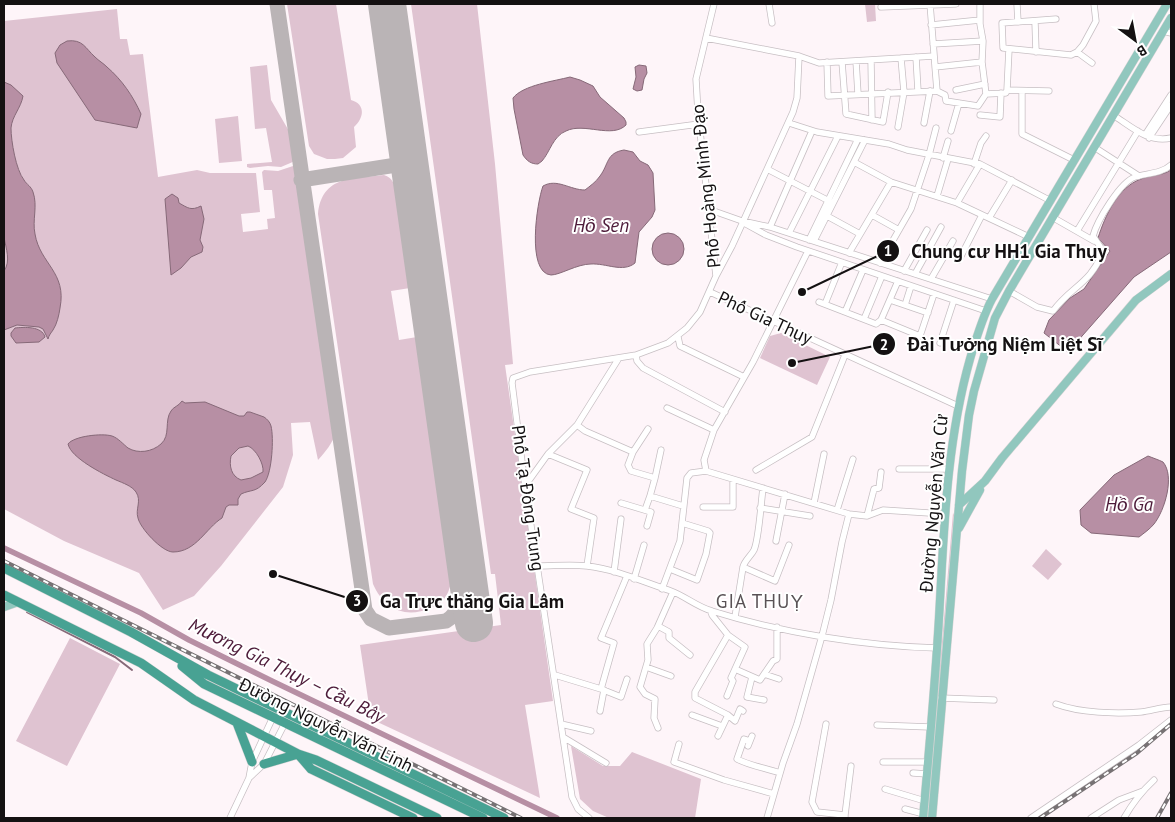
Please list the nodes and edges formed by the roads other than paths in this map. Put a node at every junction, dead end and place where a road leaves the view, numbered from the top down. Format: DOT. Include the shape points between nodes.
graph roads {
  1 [pos="714,4"];
  2 [pos="769,4"];
  3 [pos="930,4"];
  4 [pos="956,4"];
  5 [pos="980,4"];
  6 [pos="1017,4"];
  7 [pos="1094,4"];
  8 [pos="1167,4"];
  9 [pos="882,7"];
  10 [pos="1056,19"];
  11 [pos="980,20"];
  12 [pos="1171,21"];
  13 [pos="1018,22"];
  14 [pos="1035,22"];
  15 [pos="772,23"];
  16 [pos="931,25"];
  17 [pos="1167,32"];
  18 [pos="706,38"];
  19 [pos="983,41"];
  20 [pos="933,44"];
  21 [pos="1009,49"];
  22 [pos="1036,52"];
  23 [pos="1077,52"];
  24 [pos="799,56"];
  25 [pos="934,56"];
  26 [pos="916,57"];
  27 [pos="901,58"];
  28 [pos="870,60"];
  29 [pos="856,61"];
  30 [pos="827,62"];
  31 [pos="842,62"];
  32 [pos="982,62"];
  33 [pos="1092,63"];
  34 [pos="935,68"];
  35 [pos="1124,76"];
  36 [pos="1133,81"];
  37 [pos="986,84"];
  38 [pos="918,90"];
  39 [pos="956,90"];
  40 [pos="934,91"];
  41 [pos="1022,91"];
  42 [pos="1050,91"];
  43 [pos="888,92"];
  44 [pos="904,92"];
  45 [pos="1004,92"];
  46 [pos="871,93"];
  47 [pos="858,94"];
  48 [pos="986,94"];
  49 [pos="845,95"];
  50 [pos="1171,95"];
  51 [pos="959,103"];
  52 [pos="1171,105"];
  53 [pos="980,115"];
  54 [pos="1113,115"];
  55 [pos="872,120"];
  56 [pos="789,123"];
  57 [pos="924,123"];
  58 [pos="699,124"];
  59 [pos="898,127"];
  60 [pos="936,128"];
  61 [pos="812,131"];
  62 [pos="950,131"];
  63 [pos="1138,131"];
  64 [pos="639,132"];
  65 [pos="838,136"];
  66 [pos="986,136"];
  67 [pos="1147,137"];
  68 [pos="1171,138"];
  69 [pos="858,139"];
  70 [pos="865,140"];
  71 [pos="948,141"];
  72 [pos="1094,146"];
  73 [pos="929,155"];
  74 [pos="946,159"];
  75 [pos="1074,160"];
  76 [pos="854,162"];
  77 [pos="1118,163"];
  78 [pos="977,164"];
  79 [pos="1171,165"];
  80 [pos="767,169"];
  81 [pos="1139,176"];
  82 [pos="1012,180"];
  83 [pos="790,181"];
  84 [pos="891,182"];
  85 [pos="917,190"];
  86 [pos="810,191"];
  87 [pos="937,196"];
  88 [pos="831,201"];
  89 [pos="1050,201"];
  90 [pos="957,203"];
  91 [pos="708,209"];
  92 [pos="872,214"];
  93 [pos="982,215"];
  94 [pos="826,216"];
  95 [pos="1052,217"];
  96 [pos="989,218"];
  97 [pos="742,222"];
  98 [pos="770,227"];
  99 [pos="941,227"];
  100 [pos="899,230"];
  101 [pos="927,230"];
  102 [pos="1077,231"];
  103 [pos="789,233"];
  104 [pos="860,234"];
  105 [pos="1029,237"];
  106 [pos="811,241"];
  107 [pos="953,241"];
  108 [pos="1094,241"];
  109 [pos="808,251"];
  110 [pos="849,253"];
  111 [pos="959,260"];
  112 [pos="842,262"];
  113 [pos="880,263"];
  114 [pos="863,270"];
  115 [pos="904,271"];
  116 [pos="915,274"];
  117 [pos="1171,274"];
  118 [pos="716,276"];
  119 [pos="882,276"];
  120 [pos="931,279"];
  121 [pos="898,281"];
  122 [pos="911,286"];
  123 [pos="1009,291"];
  124 [pos="710,292"];
  125 [pos="934,294"];
  126 [pos="992,299"];
  127 [pos="890,300"];
  128 [pos="954,300"];
  129 [pos="905,305"];
  130 [pos="986,311"];
  131 [pos="845,312"];
  132 [pos="928,313"];
  133 [pos="864,319"];
  134 [pos="881,320"];
  135 [pos="773,321"];
  136 [pos="678,337"];
  137 [pos="940,343"];
  138 [pos="636,355"];
  139 [pos="845,356"];
  140 [pos="619,358"];
  141 [pos="744,377"];
  142 [pos="513,378"];
  143 [pos="958,406"];
  144 [pos="667,408"];
  145 [pos="725,412"];
  146 [pos="577,425"];
  147 [pos="648,429"];
  148 [pos="714,430"];
  149 [pos="661,450"];
  150 [pos="632,452"];
  151 [pos="548,454"];
  152 [pos="824,454"];
  153 [pos="853,459"];
  154 [pos="899,469"];
  155 [pos="949,469"];
  156 [pos="756,470"];
  157 [pos="706,471"];
  158 [pos="881,472"];
  159 [pos="655,478"];
  160 [pos="733,480"];
  161 [pos="985,481"];
  162 [pos="525,486"];
  163 [pos="763,488"];
  164 [pos="784,494"];
  165 [pos="650,496"];
  166 [pos="620,503"];
  167 [pos="814,503"];
  168 [pos="959,505"];
  169 [pos="683,506"];
  170 [pos="703,507"];
  171 [pos="760,508"];
  172 [pos="645,510"];
  173 [pos="837,510"];
  174 [pos="945,510"];
  175 [pos="781,512"];
  176 [pos="849,514"];
  177 [pos="810,516"];
  178 [pos="867,516"];
  179 [pos="621,519"];
  180 [pos="682,523"];
  181 [pos="647,526"];
  182 [pos="956,532"];
  183 [pos="776,541"];
  184 [pos="644,544"];
  185 [pos="789,545"];
  186 [pos="537,566"];
  187 [pos="587,566"];
  188 [pos="743,566"];
  189 [pos="4,568"];
  190 [pos="670,569"];
  191 [pos="614,572"];
  192 [pos="627,576"];
  193 [pos="634,579"];
  194 [pos="662,589"];
  195 [pos="673,592"];
  196 [pos="4,595"];
  197 [pos="18,602"];
  198 [pos="4,607"];
  199 [pos="711,611"];
  200 [pos="735,617"];
  201 [pos="658,626"];
  202 [pos="777,627"];
  203 [pos="728,635"];
  204 [pos="822,636"];
  205 [pos="937,648"];
  206 [pos="163,650"];
  207 [pos="690,655"];
  208 [pos="646,668"];
  209 [pos="734,669"];
  210 [pos="764,674"];
  211 [pos="554,675"];
  212 [pos="671,676"];
  213 [pos="752,677"];
  214 [pos="627,679"];
  215 [pos="779,679"];
  216 [pos="602,689"];
  217 [pos="727,696"];
  218 [pos="941,698"];
  219 [pos="764,700"];
  220 [pos="994,700"];
  221 [pos="1056,704"];
  222 [pos="1171,707"];
  223 [pos="600,711"];
  224 [pos="744,711"];
  225 [pos="692,715"];
  226 [pos="728,715"];
  227 [pos="273,717"];
  228 [pos="1171,720"];
  229 [pos="237,723"];
  230 [pos="286,723"];
  231 [pos="562,724"];
  232 [pos="826,724"];
  233 [pos="877,725"];
  234 [pos="722,726"];
  235 [pos="930,727"];
  236 [pos="658,728"];
  237 [pos="591,731"];
  238 [pos="718,736"];
  239 [pos="264,737"];
  240 [pos="563,737"];
  241 [pos="750,741"];
  242 [pos="275,743"];
  243 [pos="679,744"];
  244 [pos="298,754"];
  245 [pos="252,762"];
  246 [pos="883,762"];
  247 [pos="928,762"];
  248 [pos="606,763"];
  249 [pos="264,764"];
  250 [pos="383,765"];
  251 [pos="851,766"];
  252 [pos="780,773"];
  253 [pos="913,773"];
  254 [pos="927,774"];
  255 [pos="249,778"];
  256 [pos="1154,780"];
  257 [pos="885,789"];
  258 [pos="1143,791"];
  259 [pos="774,794"];
  260 [pos="925,801"];
  261 [pos="904,809"];
  262 [pos="845,816"];
  263 [pos="924,816"];
  264 [pos="230,818"];
  265 [pos="413,818"];
  266 [pos="437,818"];
  267 [pos="483,818"];
  268 [pos="504,818"];
  269 [pos="589,818"];
  270 [pos="767,818"];
  271 [pos="932,818"];
  272 [pos="1031,818"];
  273 [pos="1091,818"];
  274 [pos="1124,818"];
  1 -- 18 [label="street, Phố Hoàng Minh Đạo"];
  2 -- 15 [label="street"];
  3 -- 4 [label="street"];
  3 -- 9 [label="street"];
  3 -- 16 [label="street"];
  5 -- 11 [label="street"];
  6 -- 13 [label="street"];
  7 -- 23 [label="street" via="1096,21"];
  8 -- 35 [label="main road, Đường Nguyễn Văn Cừ"];
  10 -- 14 [label="street"];
  11 -- 16 [label="street"];
  11 -- 19 [label="street"];
  12 -- 17 [label="main road, Đường Nguyễn Văn Cừ"];
  13 -- 14 [label="street"];
  13 -- 21 [label="street" via="1002,23 1004,48"];
  14 -- 22 [label="street"];
  16 -- 20 [label="street"];
  17 -- 36 [label="main road, Đường Nguyễn Văn Cừ"];
  18 -- 24 [label="street"];
  18 -- 58 [label="street, Phố Hoàng Minh Đạo" via="696,79"];
  19 -- 20 [label="street"];
  19 -- 32 [label="street"];
  20 -- 25 [label="street"];
  21 -- 22 [label="street"];
  21 -- 45 [label="street"];
  22 -- 23 [label="street" via="1071,55"];
  23 -- 33 [label="street"];
  24 -- 30 [label="street" via="819,63"];
  24 -- 56 [label="street" via="797,98"];
  25 -- 26 [label="street"];
  25 -- 34 [label="street"];
  26 -- 27 [label="street"];
  26 -- 38 [label="street"];
  27 -- 28 [label="street"];
  27 -- 44 [label="street"];
  28 -- 29 [label="street"];
  28 -- 46 [label="street"];
  29 -- 31 [label="street"];
  29 -- 47 [label="street"];
  30 -- 31 [label="street"];
  30 -- 49 [label="street" via="828,96"];
  31 -- 49 [label="street"];
  32 -- 34 [label="street"];
  32 -- 37 [label="street"];
  34 -- 40 [label="street"];
  35 -- 36 [label="main road"];
  35 -- 75 [label="main road, Đường Nguyễn Văn Cừ"];
  36 -- 54 [label="main road, Đường Nguyễn Văn Cừ"];
  37 -- 39 [label="street"];
  37 -- 48 [label="street"];
  38 -- 40 [label="street"];
  38 -- 44 [label="street"];
  40 -- 51 [label="street" via="945,96 946,101"];
  40 -- 57 [label="street"];
  41 -- 42 [label="street"];
  41 -- 45 [label="street"];
  41 -- 75 [label="street" via="1022,134"];
  43 -- 44 [label="street"];
  43 -- 46 [label="street"];
  43 -- 55 [label="street" via="883,122"];
  44 -- 59 [label="street"];
  45 -- 48 [label="street"];
  45 -- 53 [label="street" via="1000,117"];
  46 -- 47 [label="street"];
  46 -- 55 [label="street"];
  47 -- 49 [label="street"];
  48 -- 51 [label="street" via="978,106"];
  49 -- 55 [label="street" via="846,114"];
  50 -- 67 [label="street"];
  51 -- 62 [label="street"];
  52 -- 67 [label="street"];
  54 -- 63 [label="street"];
  54 -- 72 [label="main road, Đường Nguyễn Văn Cừ"];
  56 -- 61 [label="street"];
  56 -- 80 [label="street"];
  58 -- 64 [label="street"];
  58 -- 91 [label="street, Phố Hoàng Minh Đạo"];
  60 -- 73 [label="street"];
  61 -- 65 [label="street"];
  61 -- 83 [label="street"];
  63 -- 67 [label="street"];
  63 -- 77 [label="street"];
  65 -- 69 [label="street"];
  65 -- 86 [label="street"];
  66 -- 78 [label="street" via="981,143"];
  67 -- 68 [label="street"];
  69 -- 70 [label="street"];
  69 -- 88 [label="street"];
  70 -- 73 [label="street"];
  70 -- 76 [label="street"];
  71 -- 74 [label="street"];
  72 -- 77 [label="street"];
  72 -- 95 [label="main road, Đường Nguyễn Văn Cừ"];
  73 -- 74 [label="street"];
  73 -- 85 [label="street"];
  74 -- 78 [label="street"];
  74 -- 87 [label="street"];
  75 -- 89 [label="main road, Đường Nguyễn Văn Cừ"];
  76 -- 84 [label="street"];
  76 -- 88 [label="street"];
  77 -- 81 [label="street"];
  77 -- 102 [label="street"];
  78 -- 82 [label="street"];
  78 -- 90 [label="street"];
  79 -- 81 [label="street"];
  80 -- 83 [label="street"];
  80 -- 97 [label="street"];
  81 -- 108 [label="street" via="1129,180 1113,199 1092,236"];
  82 -- 89 [label="street"];
  82 -- 96 [label="street"];
  83 -- 86 [label="street"];
  83 -- 98 [label="street"];
  84 -- 85 [label="street"];
  84 -- 92 [label="street"];
  85 -- 87 [label="street"];
  85 -- 100 [label="street"];
  86 -- 88 [label="street"];
  86 -- 103 [label="street"];
  87 -- 90 [label="street"];
  88 -- 94 [label="street"];
  88 -- 106 [label="street"];
  89 -- 105 [label="main road, Đường Nguyễn Văn Cừ"];
  90 -- 93 [label="street"];
  91 -- 97 [label="street"];
  91 -- 118 [label="street, Phố Hoàng Minh Đạo"];
  92 -- 100 [label="street"];
  92 -- 104 [label="street"];
  93 -- 96 [label="street"];
  93 -- 111 [label="street"];
  94 -- 104 [label="street"];
  94 -- 106 [label="street"];
  95 -- 102 [label="street"];
  95 -- 123 [label="main road, Đường Nguyễn Văn Cừ"];
  96 -- 105 [label="street"];
  97 -- 98 [label="street"];
  97 -- 109 [label="street"];
  97 -- 118 [label="street"];
  98 -- 103 [label="street"];
  99 -- 116 [label="street"];
  100 -- 113 [label="street"];
  101 -- 115 [label="street"];
  102 -- 108 [label="street"];
  103 -- 106 [label="street"];
  104 -- 110 [label="street"];
  105 -- 126 [label="main road, Đường Nguyễn Văn Cừ"];
  106 -- 110 [label="street"];
  107 -- 120 [label="street"];
  108 -- 123 [label="street" via="1103,250 1093,271 1052,311 1037,307"];
  109 -- 112 [label="street"];
  109 -- 135 [label="street"];
  110 -- 113 [label="street"];
  112 -- 114 [label="street"];
  112 -- 131 [label="street" via="822,303"];
  113 -- 115 [label="street"];
  114 -- 119 [label="street"];
  114 -- 131 [label="street"];
  115 -- 116 [label="street"];
  116 -- 120 [label="street"];
  117 -- 161 [label="main road" via="1136,300"];
  118 -- 124 [label="street, Phố Hoàng Minh Đạo"];
  119 -- 121 [label="street"];
  119 -- 133 [label="street"];
  120 -- 126 [label="street"];
  121 -- 122 [label="street"];
  121 -- 127 [label="street"];
  122 -- 125 [label="street"];
  122 -- 129 [label="street"];
  123 -- 168 [label="main road, Đường Nguyễn Văn Cừ" via="995,318 974,391"];
  124 -- 135 [label="street, Phố Gia Thụy"];
  124 -- 136 [label="street, Phố Hoàng Minh Đạo" via="700,312"];
  125 -- 128 [label="street"];
  125 -- 132 [label="street"];
  126 -- 130 [label="main road, Đường Nguyễn Văn Cừ"];
  127 -- 129 [label="street"];
  127 -- 134 [label="street"];
  128 -- 130 [label="street"];
  128 -- 137 [label="street"];
  129 -- 132 [label="street"];
  130 -- 143 [label="main road, Đường Nguyễn Văn Cừ"];
  131 -- 133 [label="street"];
  132 -- 134 [label="street" via="920,336"];
  133 -- 134 [label="street" via="876,324"];
  135 -- 139 [label="street, Phố Gia Thụy"];
  135 -- 141 [label="street"];
  136 -- 138 [label="street, Phố Hoàng Minh Đạo"];
  136 -- 141 [label="street" via="680,346"];
  138 -- 140 [label="street, Phố Hoàng Minh Đạo"];
  138 -- 145 [label="street" via="643,368"];
  139 -- 143 [label="street, Phố Gia Thụy"];
  139 -- 156 [label="street" via="812,436"];
  140 -- 142 [label="street, Phố Hoàng Minh Đạo" via="530,372"];
  140 -- 146 [label="street"];
  141 -- 145 [label="street"];
  142 -- 162 [label="street, Phố Tạ Đông Trung"];
  143 -- 155 [label="main road, Đường Nguyễn Văn Cừ"];
  144 -- 148 [label="street"];
  145 -- 148 [label="street"];
  146 -- 150 [label="street"];
  146 -- 151 [label="street"];
  147 -- 150 [label="street"];
  148 -- 157 [label="street" via="704,460"];
  149 -- 159 [label="street"];
  150 -- 159 [label="street" via="628,465 631,471"];
  151 -- 162 [label="street"];
  151 -- 187 [label="street" via="587,470 571,509 594,518"];
  152 -- 167 [label="street"];
  153 -- 173 [label="street"];
  154 -- 155 [label="street"];
  155 -- 174 [label="main road, Đường Nguyễn Văn Cừ"];
  157 -- 160 [label="street"];
  157 -- 169 [label="street" via="687,478"];
  158 -- 178 [label="street" via="879,488 874,489"];
  159 -- 165 [label="street"];
  160 -- 163 [label="street"];
  160 -- 170 [label="street" via="733,507"];
  161 -- 168 [label="main road"];
  161 -- 182 [label="main road"];
  162 -- 186 [label="street, Phố Tạ Đông Trung"];
  163 -- 164 [label="street"];
  163 -- 171 [label="street"];
  164 -- 167 [label="street"];
  164 -- 175 [label="street"];
  165 -- 169 [label="street"];
  165 -- 172 [label="street"];
  166 -- 172 [label="street"];
  167 -- 173 [label="street"];
  168 -- 174 [label="main road"];
  168 -- 182 [label="main road, Đường Nguyễn Văn Cừ"];
  169 -- 180 [label="street"];
  171 -- 175 [label="street"];
  171 -- 188 [label="street" via="754,550"];
  172 -- 181 [label="street" via="651,512"];
  173 -- 176 [label="street"];
  174 -- 178 [label="street" via="883,510"];
  174 -- 205 [label="main road, Đường Nguyễn Văn Cừ"];
  175 -- 177 [label="street"];
  175 -- 183 [label="street"];
  176 -- 178 [label="street"];
  176 -- 204 [label="street"];
  179 -- 191 [label="street"];
  180 -- 190 [label="street" via="680,541"];
  180 -- 190 [label="street" via="710,533 706,554 697,580"];
  182 -- 218 [label="main road, Đường Nguyễn Văn Cừ"];
  184 -- 193 [label="street"];
  185 -- 188 [label="street" via="775,581"];
  186 -- 187 [label="street"];
  186 -- 211 [label="street, Phố Tạ Đông Trung"];
  187 -- 191 [label="street"];
  188 -- 200 [label="street"];
  189 -- 206 [label="highway, Đường Nguyễn Văn Linh"];
  190 -- 194 [label="street"];
  191 -- 192 [label="street"];
  192 -- 193 [label="street"];
  192 -- 216 [label="street" via="601,638 614,643"];
  193 -- 194 [label="street"];
  194 -- 195 [label="street"];
  195 -- 199 [label="street"];
  195 -- 201 [label="street"];
  196 -- 197 [label="highway, Đường Nguyễn Văn Linh"];
  197 -- 198 [label="main road"];
  197 -- 229 [label="highway, Đường Nguyễn Văn Linh" via="141,663 194,700"];
  199 -- 200 [label="street"];
  199 -- 203 [label="street"];
  200 -- 202 [label="street"];
  201 -- 207 [label="street" via="670,632 669,638"];
  201 -- 208 [label="street" via="647,644"];
  202 -- 204 [label="street"];
  202 -- 210 [label="street" via="777,659"];
  203 -- 209 [label="street" via="745,647"];
  203 -- 226 [label="street" via="695,692 695,698"];
  204 -- 205 [label="street"];
  204 -- 252 [label="street"];
  205 -- 235 [label="main road, Đường Nguyễn Văn Cừ"];
  206 -- 227 [label="highway, Đường Nguyễn Văn Linh" via="204,684"];
  206 -- 250 [label="highway, Đường Nguyễn Văn Linh"];
  208 -- 212 [label="street"];
  208 -- 236 [label="street" via="640,687 655,699 654,718"];
  209 -- 213 [label="street"];
  209 -- 217 [label="street"];
  210 -- 213 [label="street" via="760,680"];
  210 -- 215 [label="street"];
  211 -- 216 [label="street"];
  211 -- 231 [label="street, Phố Tạ Đông Trung"];
  213 -- 219 [label="street" via="747,697"];
  214 -- 216 [label="street" via="621,697"];
  216 -- 223 [label="street"];
  218 -- 220 [label="street"];
  218 -- 271 [label="main road, Đường Nguyễn Văn Cừ"];
  221 -- 222 [label="street" via="1114,713"];
  224 -- 226 [label="street" via="740,709 735,721"];
  225 -- 234 [label="street"];
  226 -- 234 [label="street"];
  227 -- 230 [label="highway, Đường Nguyễn Văn Linh"];
  227 -- 239 [label="street"];
  228 -- 272 [label="street" via="1140,745"];
  229 -- 239 [label="highway, Đường Nguyễn Văn Linh"];
  229 -- 245 [label="highway"];
  230 -- 242 [label="street"];
  230 -- 250 [label="highway, Đường Nguyễn Văn Linh"];
  231 -- 237 [label="street"];
  231 -- 240 [label="street, Phố Tạ Đông Trung"];
  232 -- 262 [label="street" via="812,802 817,812"];
  233 -- 235 [label="street"];
  234 -- 238 [label="street"];
  235 -- 247 [label="main road, Đường Nguyễn Văn Cừ"];
  239 -- 242 [label="highway, Đường Nguyễn Văn Linh"];
  239 -- 245 [label="street"];
  240 -- 248 [label="street"];
  240 -- 269 [label="street, Phố Tạ Đông Trung" via="572,797 581,813"];
  241 -- 252 [label="street" via="744,739 737,759"];
  242 -- 244 [label="highway, Đường Nguyễn Văn Linh"];
  242 -- 249 [label="street"];
  243 -- 259 [label="street" via="674,762"];
  244 -- 249 [label="highway"];
  244 -- 265 [label="highway, Đường Nguyễn Văn Linh" via="311,769"];
  244 -- 266 [label="highway, Đường Nguyễn Văn Linh"];
  245 -- 255 [label="street"];
  246 -- 247 [label="street"];
  247 -- 254 [label="main road, Đường Nguyễn Văn Cừ"];
  249 -- 255 [label="street"];
  250 -- 267 [label="highway, Đường Nguyễn Văn Linh"];
  250 -- 268 [label="highway, Đường Nguyễn Văn Linh"];
  251 -- 262 [label="street"];
  252 -- 259 [label="street"];
  253 -- 254 [label="street"];
  254 -- 260 [label="main road, Đường Nguyễn Văn Cừ"];
  255 -- 264 [label="street"];
  256 -- 258 [label="street"];
  257 -- 260 [label="street"];
  258 -- 273 [label="street" via="1118,800"];
  258 -- 274 [label="street"];
  259 -- 270 [label="street"];
  260 -- 263 [label="main road, Đường Nguyễn Văn Cừ"];
  261 -- 263 [label="street"];
}
